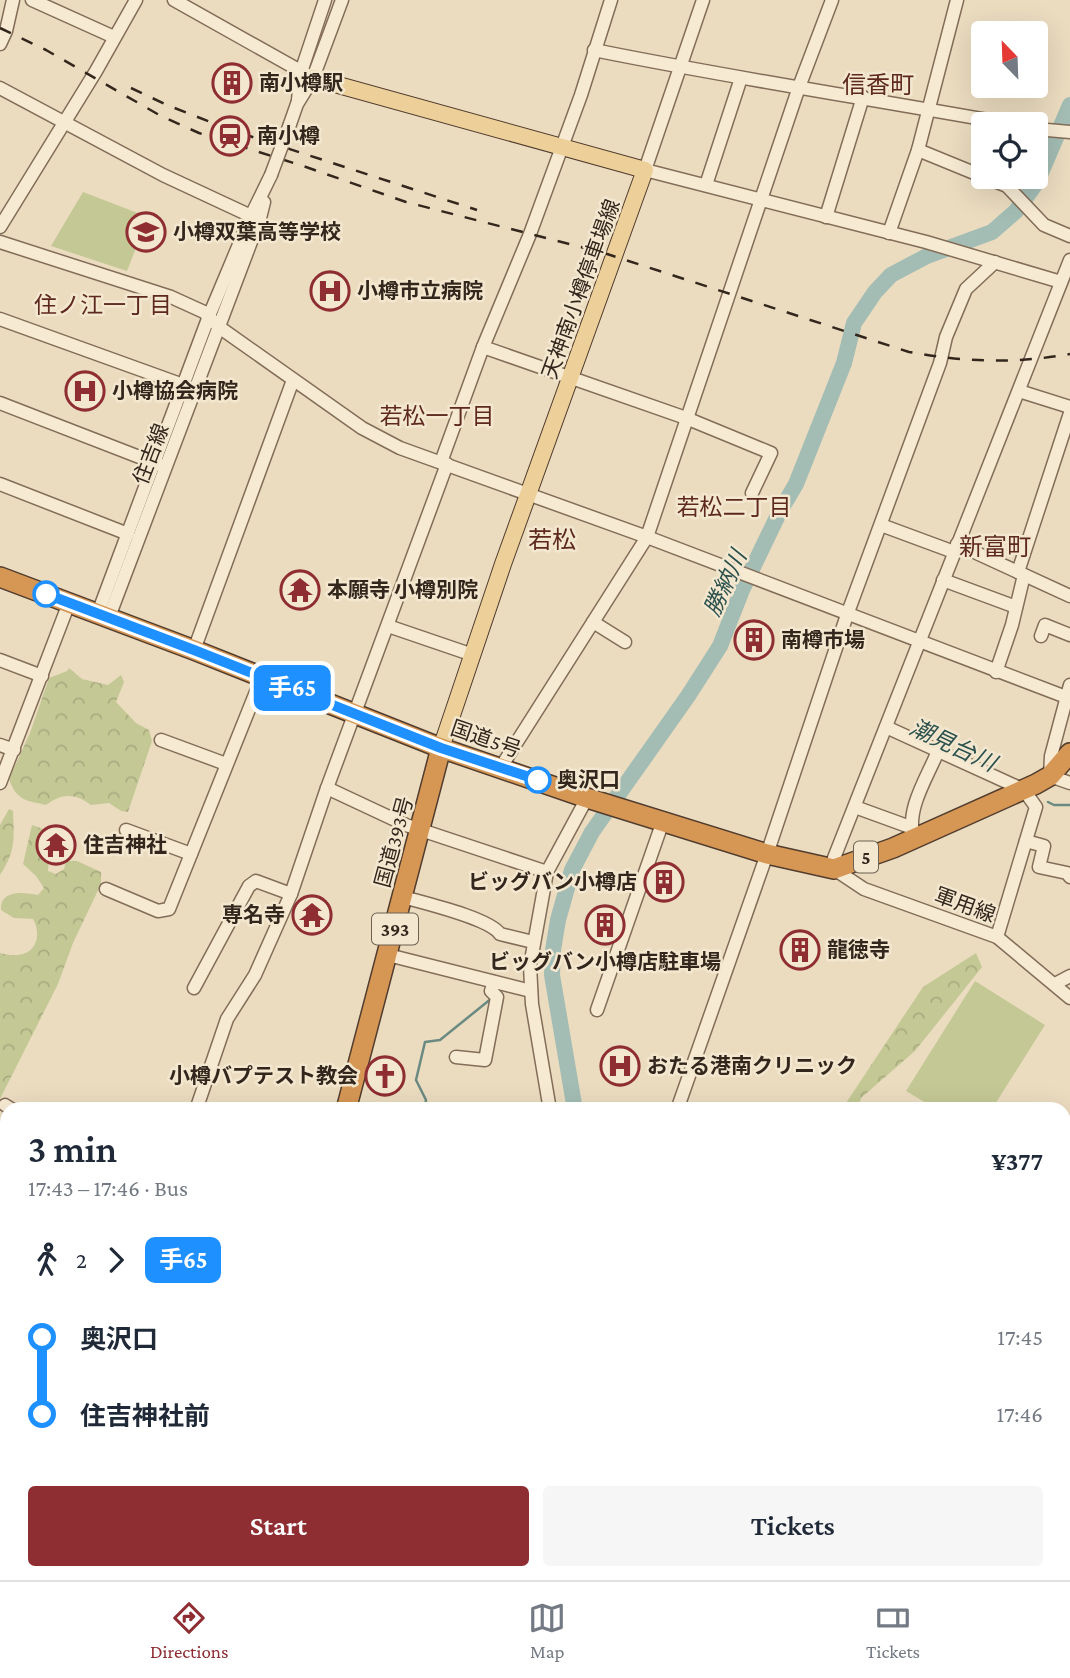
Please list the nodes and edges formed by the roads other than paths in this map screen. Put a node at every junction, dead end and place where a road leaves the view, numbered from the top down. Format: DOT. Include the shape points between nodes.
graph roads {
  1 [pos="13,0"];
  2 [pos="32,0"];
  3 [pos="136,0"];
  4 [pos="174,0"];
  5 [pos="325,0"];
  6 [pos="342,0"];
  7 [pos="611,0"];
  8 [pos="703,0"];
  9 [pos="832,0"];
  10 [pos="957,0"];
  11 [pos="114,37"];
  12 [pos="0,44"];
  13 [pos="594,50"];
  14 [pos="679,66"];
  15 [pos="307,75"];
  16 [pos="741,78"];
  17 [pos="799,87"];
  18 [pos="0,88"];
  19 [pos="863,97"];
  20 [pos="928,110"];
  21 [pos="971,117"];
  22 [pos="64,122"];
  23 [pos="1048,130"];
  24 [pos="1070,132"];
  25 [pos="562,147"];
  26 [pos="918,150"];
  27 [pos="646,170"];
  28 [pos="971,172"];
  29 [pos="269,180"];
  30 [pos="706,185"];
  31 [pos="1009,189"];
  32 [pos="762,199"];
  33 [pos="251,216"];
  34 [pos="826,217"];
  35 [pos="0,228"];
  36 [pos="889,233"];
  37 [pos="1070,236"];
  38 [pos="0,242"];
  39 [pos="989,260"];
  40 [pos="1070,260"];
  41 [pos="1061,282"];
  42 [pos="209,316"];
  43 [pos="0,319"];
  44 [pos="219,327"];
  45 [pos="483,347"];
  46 [pos="571,379"];
  47 [pos="293,380"];
  48 [pos="183,385"];
  49 [pos="1019,391"];
  50 [pos="0,404"];
  51 [pos="1070,407"];
  52 [pos="1070,414"];
  53 [pos="686,418"];
  54 [pos="444,463"];
  55 [pos="160,466"];
  56 [pos="0,484"];
  57 [pos="752,493"];
  58 [pos="529,495"];
  59 [pos="881,525"];
  60 [pos="128,534"];
  61 [pos="647,537"];
  62 [pos="955,548"];
  63 [pos="1021,573"];
  64 [pos="0,577"];
  65 [pos="943,580"];
  66 [pos="1070,596"];
  67 [pos="69,603"];
  68 [pos="1016,607"];
  69 [pos="103,615"];
  70 [pos="847,615"];
  71 [pos="593,622"];
  72 [pos="388,626"];
  73 [pos="1070,635"];
  74 [pos="1041,636"];
  75 [pos="920,641"];
  76 [pos="625,642"];
  77 [pos="194,650"];
  78 [pos="473,656"];
  79 [pos="0,660"];
  80 [pos="996,672"];
  81 [pos="42,676"];
  82 [pos="262,677"];
  83 [pos="1068,691"];
  84 [pos="355,713"];
  85 [pos="886,727"];
  86 [pos="161,740"];
  87 [pos="0,745"];
  88 [pos="441,748"];
  89 [pos="14,750"];
  90 [pos="1070,753"];
  91 [pos="937,754"];
  92 [pos="226,764"];
  93 [pos="501,767"];
  94 [pos="1050,776"];
  95 [pos="0,783"];
  96 [pos="1070,783"];
  97 [pos="327,788"];
  98 [pos="1024,790"];
  99 [pos="587,798"];
  100 [pos="855,807"];
  101 [pos="653,818"];
  102 [pos="126,830"];
  103 [pos="421,830"];
  104 [pos="912,832"];
  105 [pos="1026,841"];
  106 [pos="191,853"];
  107 [pos="767,854"];
  108 [pos="834,869"];
  109 [pos="547,872"];
  110 [pos="1070,877"];
  111 [pos="106,889"];
  112 [pos="291,894"];
  113 [pos="403,897"];
  114 [pos="997,937"];
  115 [pos="533,942"];
  116 [pos="388,955"];
  117 [pos="1070,976"];
  118 [pos="494,982"];
  119 [pos="1055,984"];
  120 [pos="194,988"];
  121 [pos="531,991"];
  122 [pos="1070,998"];
  123 [pos="597,1010"];
  124 [pos="456,1057"];
  125 [pos="199,1102"];
  126 [pos="348,1102"];
  127 [pos="549,1102"];
  128 [pos="680,1102"];
  1 -- 12 [label="street"];
  2 -- 11 [label="street"];
  3 -- 11 [label="street"];
  4 -- 15 [label="street"];
  5 -- 15 [label="street, 住吉線"];
  6 -- 15 [label="street, 住吉線"];
  7 -- 13 [label="street"];
  8 -- 14 [label="street"];
  9 -- 17 [label="street"];
  10 -- 20 [label="street"];
  11 -- 22 [label="street"];
  13 -- 14 [label="street"];
  13 -- 25 [label="street"];
  14 -- 16 [label="street"];
  14 -- 27 [label="street"];
  15 -- 25 [label="main road"];
  15 -- 29 [label="street, 住吉線, bridge"];
  16 -- 17 [label="street"];
  16 -- 30 [label="street"];
  17 -- 19 [label="street"];
  17 -- 32 [label="street"];
  18 -- 22 [label="street"];
  19 -- 20 [label="street"];
  19 -- 34 [label="street"];
  20 -- 21 [label="street"];
  20 -- 26 [label="street"];
  22 -- 33 [label="street"];
  22 -- 35 [label="street"];
  23 -- 24 [label="street"];
  25 -- 27 [label="main road"];
  25 -- 45 [label="street"];
  26 -- 28 [label="street"];
  26 -- 36 [label="street"];
  27 -- 30 [label="street"];
  27 -- 46 [label="main road, 天神南小樽停車場線"];
  29 -- 33 [label="street, 住吉線"];
  29 -- 44 [label="street, 住吉線" via="260,218"];
  30 -- 32 [label="street"];
  31 -- 37 [label="street" via="1044,225"];
  32 -- 34 [label="street"];
  32 -- 53 [label="street"];
  33 -- 42 [label="street, 住吉線"];
  34 -- 36 [label="street"];
  36 -- 39 [label="street"];
  38 -- 42 [label="street" via="171,297"];
  39 -- 41 [label="street"];
  39 -- 59 [label="street" via="966,289 946,337"];
  40 -- 41 [label="street"];
  41 -- 49 [label="street"];
  42 -- 44 [label="street"];
  42 -- 48 [label="street, 住吉線"];
  43 -- 48 [label="street"];
  44 -- 47 [label="street"];
  44 -- 55 [label="street, 住吉線"];
  45 -- 46 [label="street"];
  45 -- 54 [label="street"];
  46 -- 53 [label="street"];
  46 -- 58 [label="main road, 天神南小樽停車場線"];
  47 -- 54 [label="street" via="362,428"];
  47 -- 77 [label="street"];
  48 -- 55 [label="street, 住吉線"];
  49 -- 51 [label="street"];
  49 -- 62 [label="street"];
  50 -- 55 [label="street"];
  52 -- 63 [label="street"];
  53 -- 57 [label="street" via="771,453"];
  53 -- 61 [label="street"];
  54 -- 58 [label="street"];
  54 -- 72 [label="street"];
  55 -- 60 [label="street, 住吉線"];
  55 -- 69 [label="street, 住吉線"];
  56 -- 60 [label="street"];
  58 -- 61 [label="street"];
  58 -- 78 [label="main road, 天神南小樽停車場線"];
  59 -- 62 [label="street"];
  59 -- 70 [label="street"];
  60 -- 69 [label="street, 住吉線"];
  61 -- 70 [label="street"];
  61 -- 71 [label="street"];
  62 -- 63 [label="street"];
  62 -- 65 [label="street"];
  63 -- 66 [label="street"];
  63 -- 68 [label="street"];
  64 -- 67 [label="highway, 国道5号 / 5"];
  65 -- 68 [label="street"];
  65 -- 75 [label="street"];
  67 -- 69 [label="highway, 国道5号 / 5"];
  67 -- 81 [label="street"];
  68 -- 80 [label="street"];
  69 -- 77 [label="highway, 国道5号 / 5"];
  70 -- 75 [label="street"];
  70 -- 107 [label="street"];
  71 -- 76 [label="street"];
  71 -- 93 [label="street"];
  72 -- 78 [label="street"];
  72 -- 84 [label="street"];
  73 -- 74 [label="street" via="1045,625"];
  75 -- 80 [label="street"];
  75 -- 85 [label="street"];
  77 -- 82 [label="highway, 国道5号 / 5"];
  78 -- 88 [label="main road, 天神南小樽停車場線"];
  79 -- 81 [label="street"];
  80 -- 83 [label="street"];
  81 -- 89 [label="street"];
  82 -- 84 [label="highway, 国道5号 / 5"];
  82 -- 92 [label="street"];
  83 -- 94 [label="street"];
  84 -- 88 [label="highway, 国道5号 / 5"];
  84 -- 97 [label="street"];
  85 -- 91 [label="street"];
  85 -- 100 [label="street"];
  86 -- 92 [label="street"];
  87 -- 89 [label="street"];
  88 -- 93 [label="highway, 国道5号 / 5"];
  88 -- 103 [label="highway, 国道393号 / 393"];
  89 -- 95 [label="street"];
  90 -- 94 [label="highway, 5"];
  91 -- 98 [label="street"];
  91 -- 104 [label="street" via="915,805"];
  92 -- 106 [label="street"];
  93 -- 99 [label="highway, 国道5号 / 5"];
  94 -- 96 [label="street"];
  94 -- 98 [label="highway, 5"];
  97 -- 103 [label="street"];
  97 -- 112 [label="street"];
  98 -- 104 [label="highway, 5"];
  98 -- 105 [label="street" via="1036,807"];
  99 -- 101 [label="highway, 国道5号 / 5"];
  99 -- 109 [label="street"];
  100 -- 104 [label="street"];
  100 -- 108 [label="street" via="834,858"];
  101 -- 107 [label="highway, 国道5号 / 5"];
  101 -- 123 [label="street"];
  102 -- 106 [label="street"];
  103 -- 109 [label="street"];
  103 -- 113 [label="highway, 国道393号 / 393"];
  104 -- 108 [label="highway, 5" via="893,848"];
  105 -- 110 [label="street" via="1044,846 1039,867"];
  105 -- 114 [label="street"];
  106 -- 111 [label="street" via="169,909 158,911"];
  107 -- 108 [label="highway, 国道5号 / 5"];
  107 -- 128 [label="street"];
  108 -- 114 [label="street, 軍用線" via="864,890"];
  109 -- 115 [label="street"];
  112 -- 120 [label="street" via="256,881 249,886"];
  112 -- 125 [label="street" via="255,975 228,1019"];
  113 -- 115 [label="street"];
  113 -- 116 [label="highway, 国道393号 / 393"];
  114 -- 119 [label="street, 軍用線"];
  115 -- 121 [label="street"];
  116 -- 118 [label="street"];
  116 -- 126 [label="highway, 国道393号 / 393"];
  117 -- 119 [label="street"];
  118 -- 121 [label="street"];
  118 -- 124 [label="street" via="491,991 497,997 485,1060"];
  119 -- 122 [label="street, 軍用線"];
  121 -- 127 [label="street"];
}
